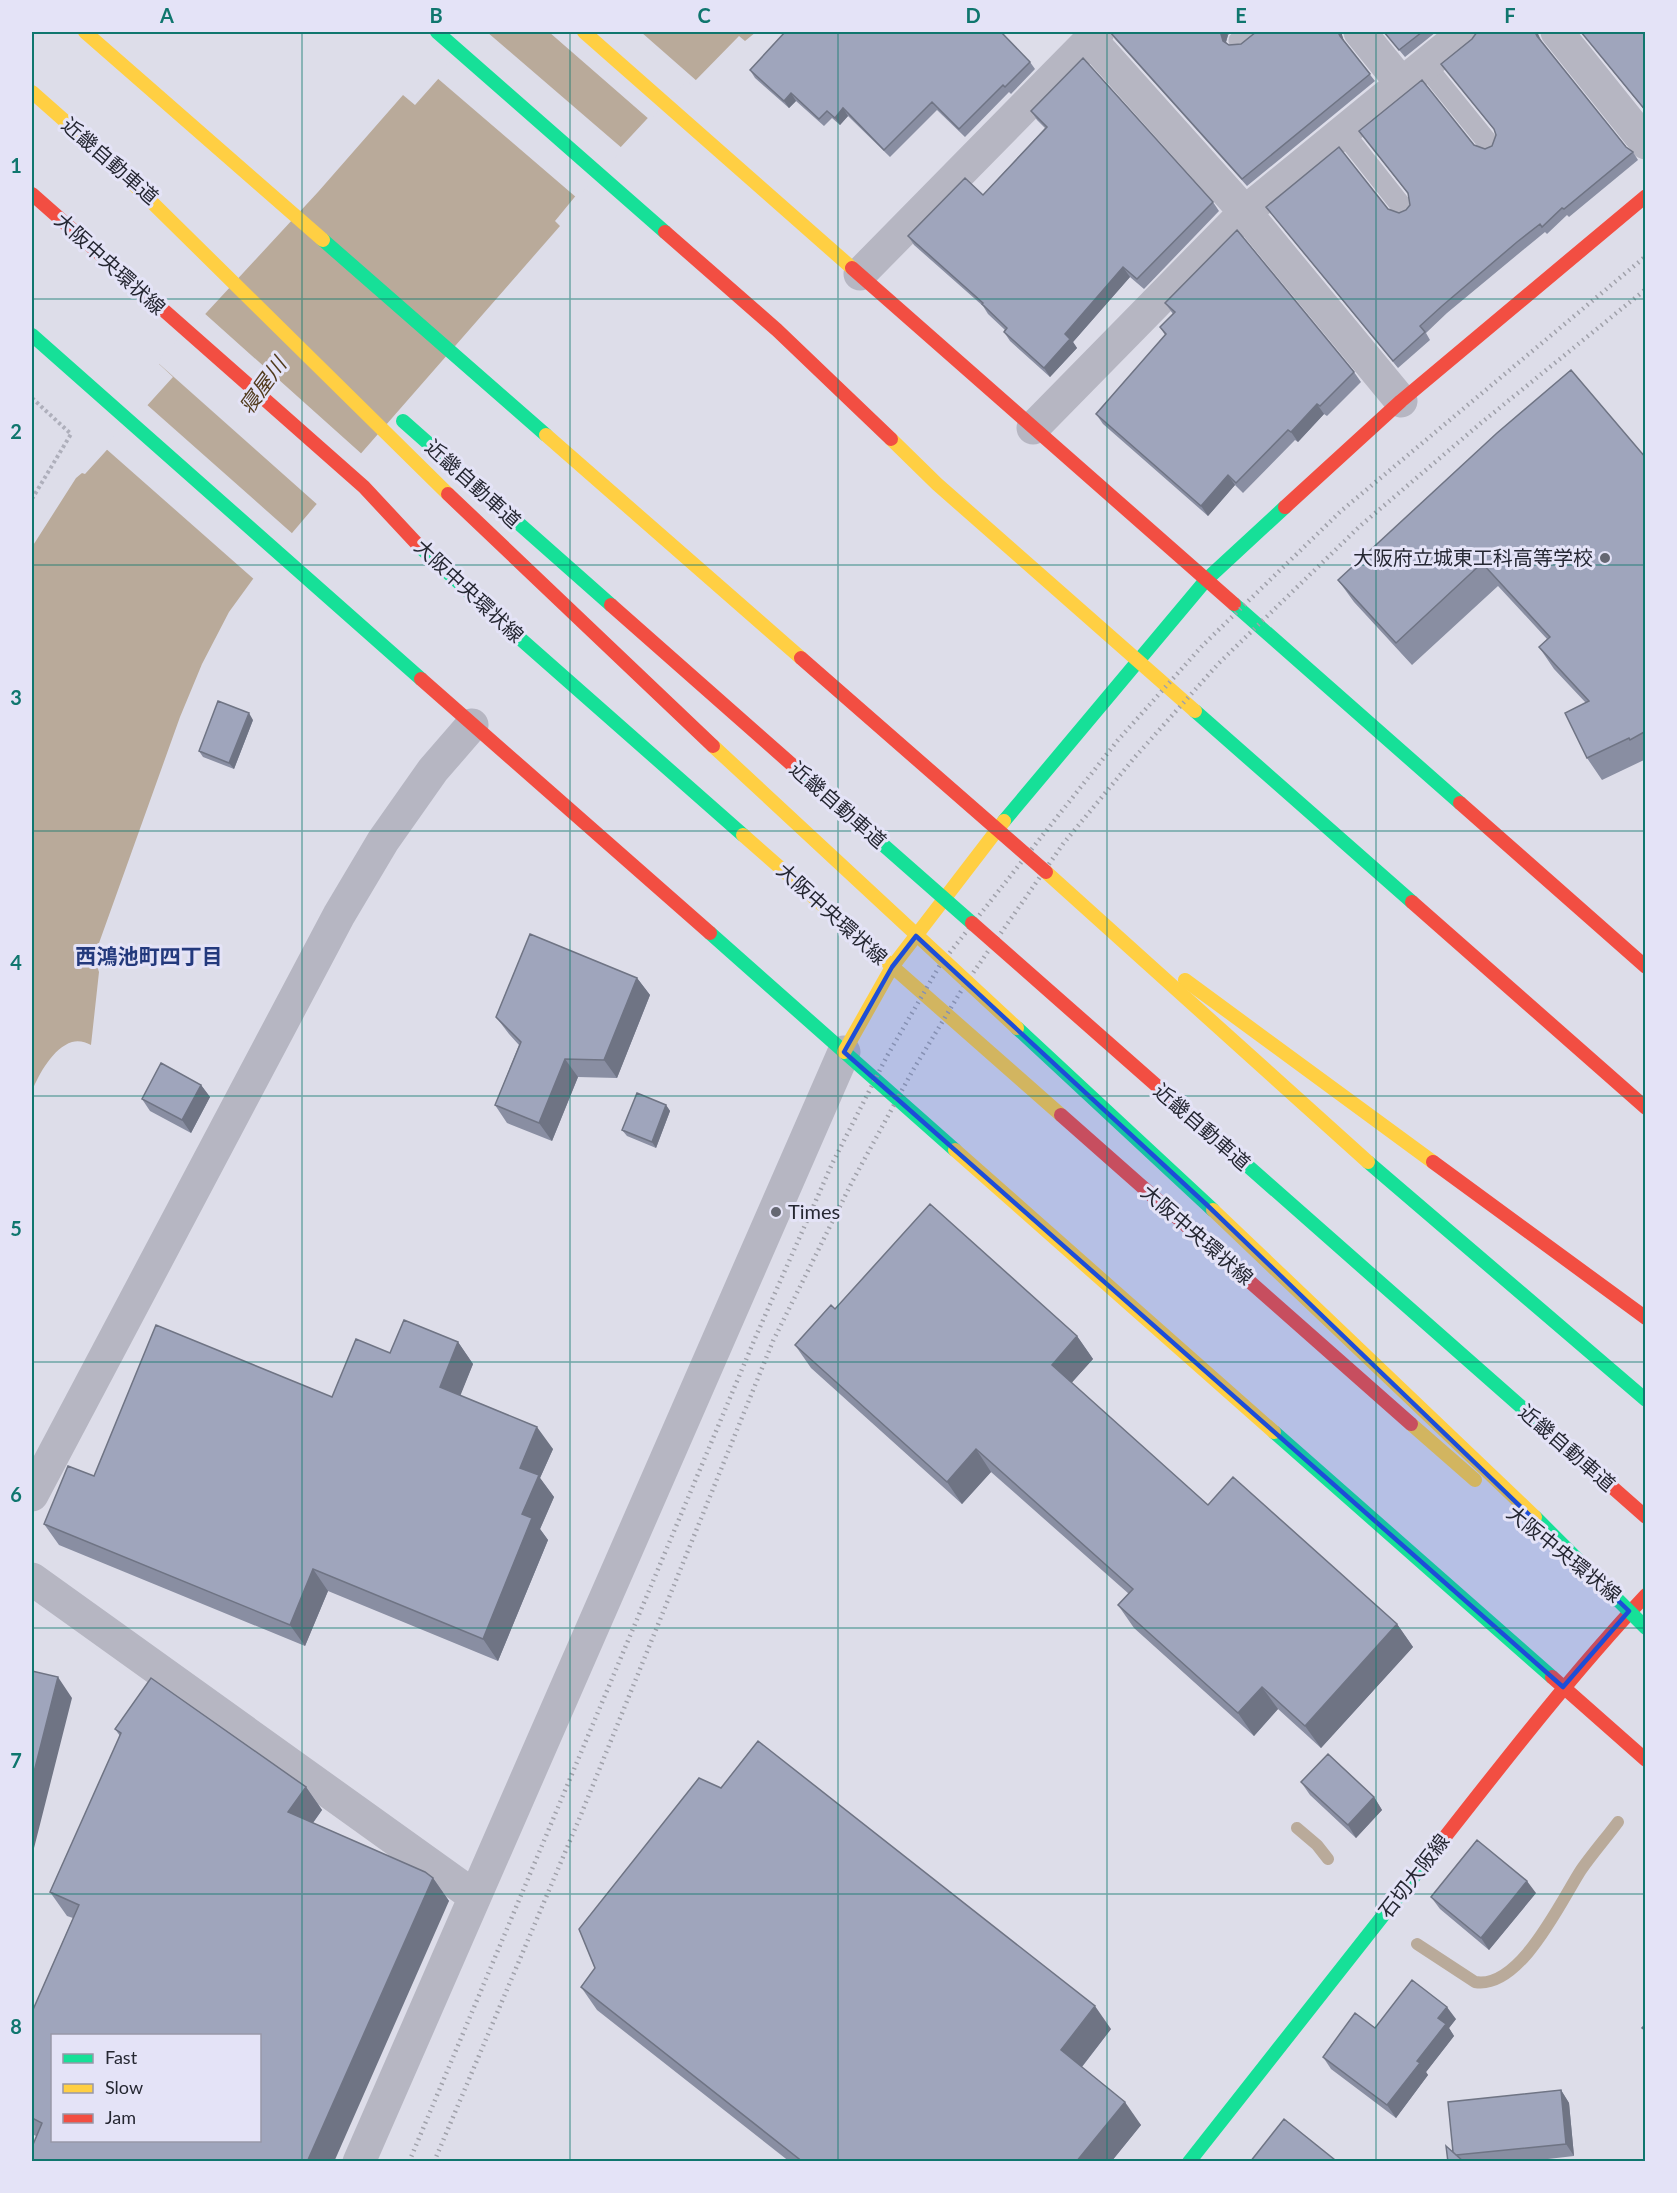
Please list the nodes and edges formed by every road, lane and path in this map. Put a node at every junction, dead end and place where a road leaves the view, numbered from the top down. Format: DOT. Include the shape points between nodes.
graph roads {
  1 [pos="85,32"];
  2 [pos="437,32"];
  3 [pos="584,32"];
  4 [pos="1360,32"];
  5 [pos="1465,32"];
  6 [pos="1557,32"];
  7 [pos="1094,35"];
  8 [pos="1413,74"];
  9 [pos="32,92"];
  10 [pos="1343,132"];
  11 [pos="1646,143"];
  12 [pos="1489,144"];
  13 [pos="112,163"];
  14 [pos="32,194"];
  15 [pos="1646,196"];
  16 [pos="1403,208"];
  17 [pos="1245,212"];
  18 [pos="860,274"];
  19 [pos="300,329"];
  20 [pos="32,335"];
  21 [pos="32,398"];
  22 [pos="1401,401"];
  23 [pos="389,408"];
  24 [pos="1033,428"];
  25 [pos="32,500"];
  26 [pos="1206,580"];
  27 [pos="1138,660"];
  28 [pos="472,725"];
  29 [pos="1089,910"];
  30 [pos="892,967"];
  31 [pos="1646,967"];
  32 [pos="844,1052"];
  33 [pos="1646,1108"];
  34 [pos="1646,1318"];
  35 [pos="1646,1400"];
  36 [pos="32,1495"];
  37 [pos="1646,1517"];
  38 [pos="32,1579"];
  39 [pos="1646,1595"];
  40 [pos="1631,1608"];
  41 [pos="1646,1620"];
  42 [pos="1646,1628"];
  43 [pos="1563,1687"];
  44 [pos="1646,1760"];
  45 [pos="474,1896"];
  46 [pos="359,2162"];
  47 [pos="1189,2162"];
  1 -- 29 [label="main road, bridge"];
  2 -- 27 [label="main road" via="777,330 937,484"];
  3 -- 18 [label="main road"];
  4 -- 8 [label="street"];
  5 -- 8 [label="street"];
  6 -- 11 [label="street"];
  7 -- 17 [label="street"];
  7 -- 18 [label="street"];
  8 -- 10 [label="street"];
  8 -- 12 [label="lane"];
  9 -- 13 [label="main road, 近畿自動車道"];
  10 -- 16 [label="lane"];
  10 -- 17 [label="street"];
  13 -- 19 [label="main road, 近畿自動車道, bridge"];
  13 -- 42 [label="main road, bridge" via="395,443 676,712 1207,1205 1575,1555"];
  14 -- 30 [label="main road, 大阪中央環状線" via="364,487 420,547 524,642"];
  15 -- 22 [label="main road"];
  17 -- 22 [label="street"];
  17 -- 24 [label="street"];
  18 -- 24 [label="main road"];
  20 -- 28 [label="main road"];
  21 -- 25 [label="path" via="71,434"];
  22 -- 26 [label="main road"];
  23 -- 37 [label="main road, 近畿自動車道, bridge"];
  24 -- 26 [label="main road"];
  26 -- 27 [label="main road"];
  26 -- 31 [label="main road"];
  27 -- 30 [label="main road" via="1014,808"];
  27 -- 33 [label="main road"];
  28 -- 32 [label="main road"];
  28 -- 36 [label="street" via="433,770 339,915"];
  29 -- 34 [label="main road, bridge"];
  29 -- 35 [label="main road, bridge" via="1393,1185"];
  30 -- 32 [label="main road"];
  30 -- 40 [label="main road, 大阪中央環状線" via="1555,1551"];
  32 -- 43 [label="main road"];
  32 -- 45 [label="street"];
  38 -- 45 [label="street"];
  39 -- 40 [label="main road, 石切大阪線"];
  40 -- 41 [label="main road, 大阪中央環状線"];
  40 -- 43 [label="main road, 石切大阪線"];
  43 -- 44 [label="main road"];
  43 -- 47 [label="main road, 石切大阪線"];
  45 -- 46 [label="street"];
}
